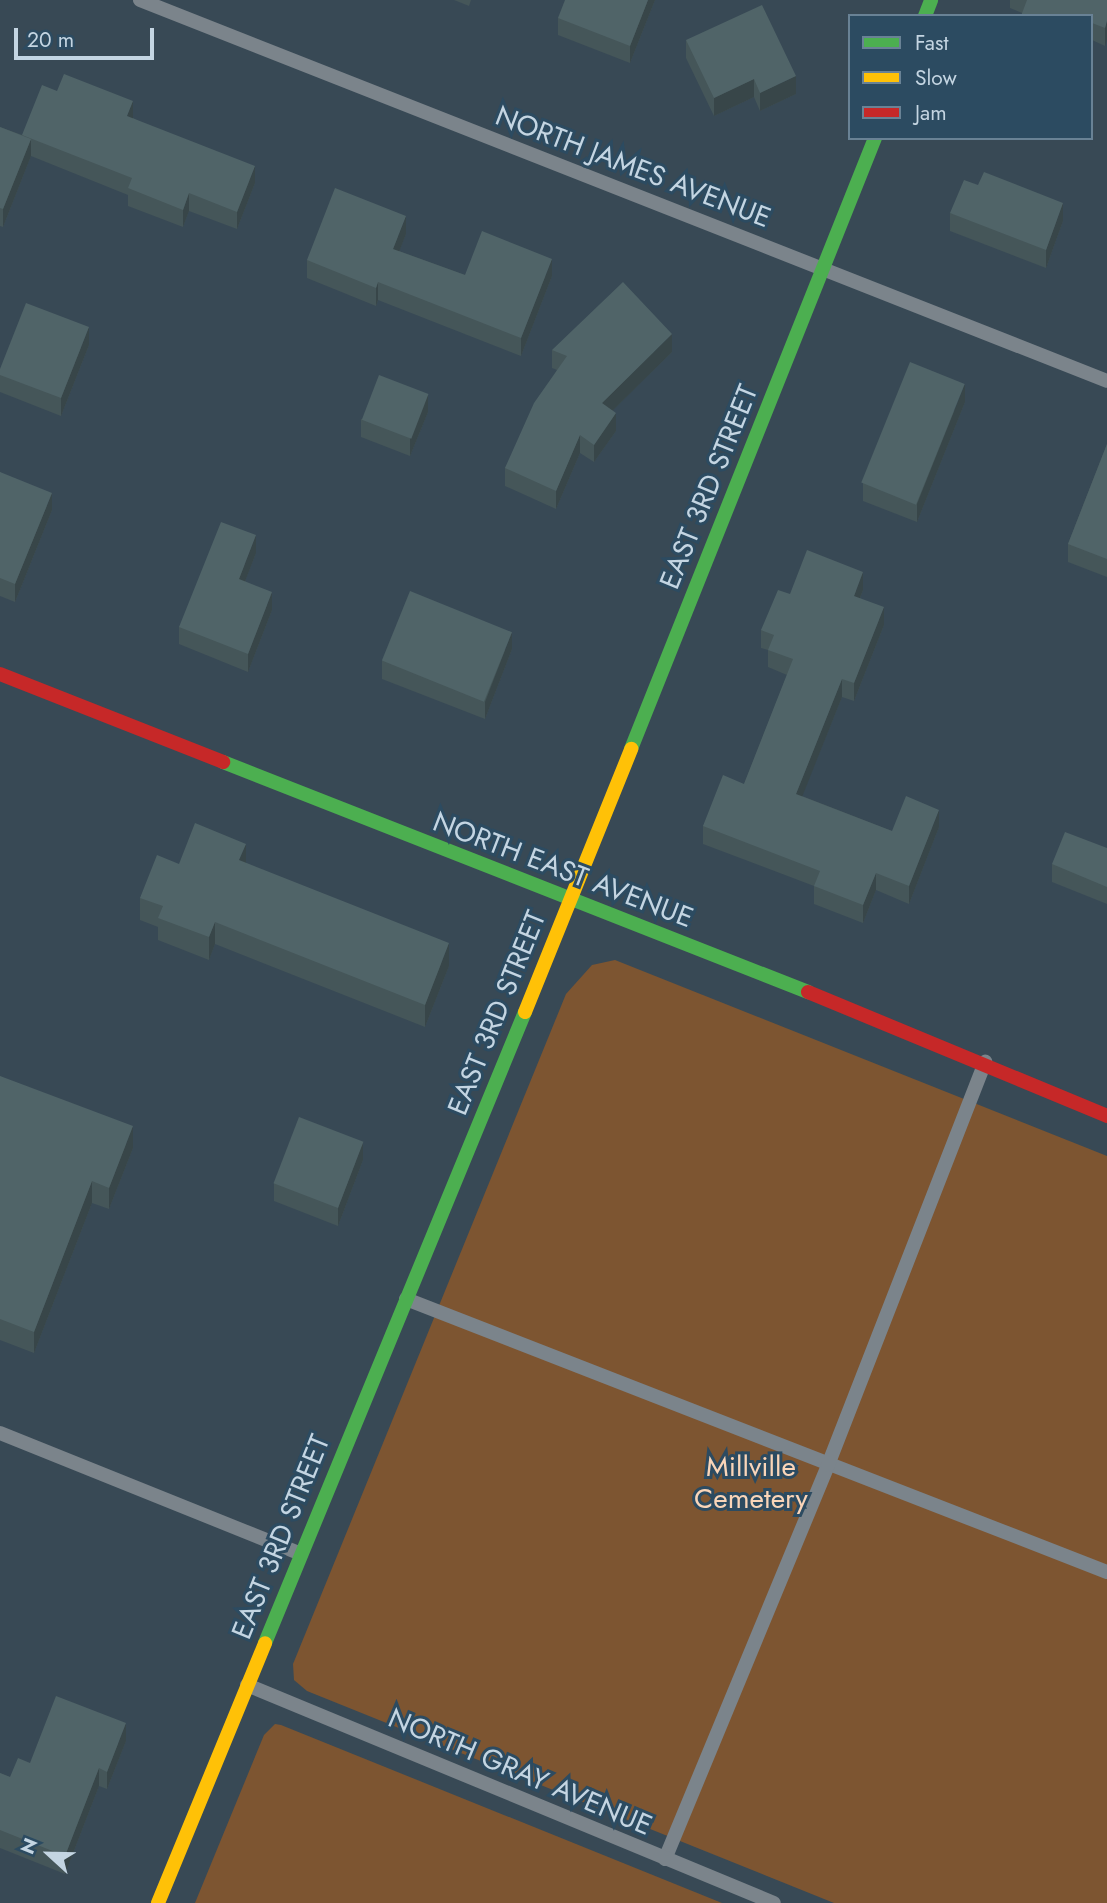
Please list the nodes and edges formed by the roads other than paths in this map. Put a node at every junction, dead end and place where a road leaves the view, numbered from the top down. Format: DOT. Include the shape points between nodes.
graph roads {
  1 [pos="140,0"];
  2 [pos="874,140"];
  3 [pos="822,268"];
  4 [pos="1107,381"];
  5 [pos="0,674"];
  6 [pos="571,899"];
  7 [pos="985,1062"];
  8 [pos="1107,1116"];
  9 [pos="406,1299"];
  10 [pos="0,1433"];
  11 [pos="828,1465"];
  12 [pos="301,1554"];
  13 [pos="1107,1572"];
  14 [pos="247,1685"];
  15 [pos="664,1859"];
  16 [pos="158,1903"];
  17 [pos="774,1903"];
  1 -- 3 [label="street, NORTH JAMES AVENUE"];
  2 -- 3 [label="street, EAST 3RD STREET"];
  3 -- 4 [label="street, NORTH JAMES AVENUE"];
  3 -- 6 [label="street, EAST 3RD STREET"];
  5 -- 6 [label="street, NORTH EAST AVENUE"];
  6 -- 7 [label="street, NORTH EAST AVENUE"];
  6 -- 9 [label="street, EAST 3RD STREET"];
  7 -- 8 [label="street, NORTH EAST AVENUE"];
  7 -- 11 [label="street"];
  9 -- 11 [label="street"];
  9 -- 12 [label="street, EAST 3RD STREET"];
  10 -- 12 [label="street"];
  11 -- 13 [label="street"];
  11 -- 15 [label="street"];
  12 -- 14 [label="street, EAST 3RD STREET"];
  14 -- 15 [label="street, NORTH GRAY AVENUE"];
  14 -- 16 [label="street, EAST 3RD STREET"];
  15 -- 17 [label="street, NORTH GRAY AVENUE"];
}
